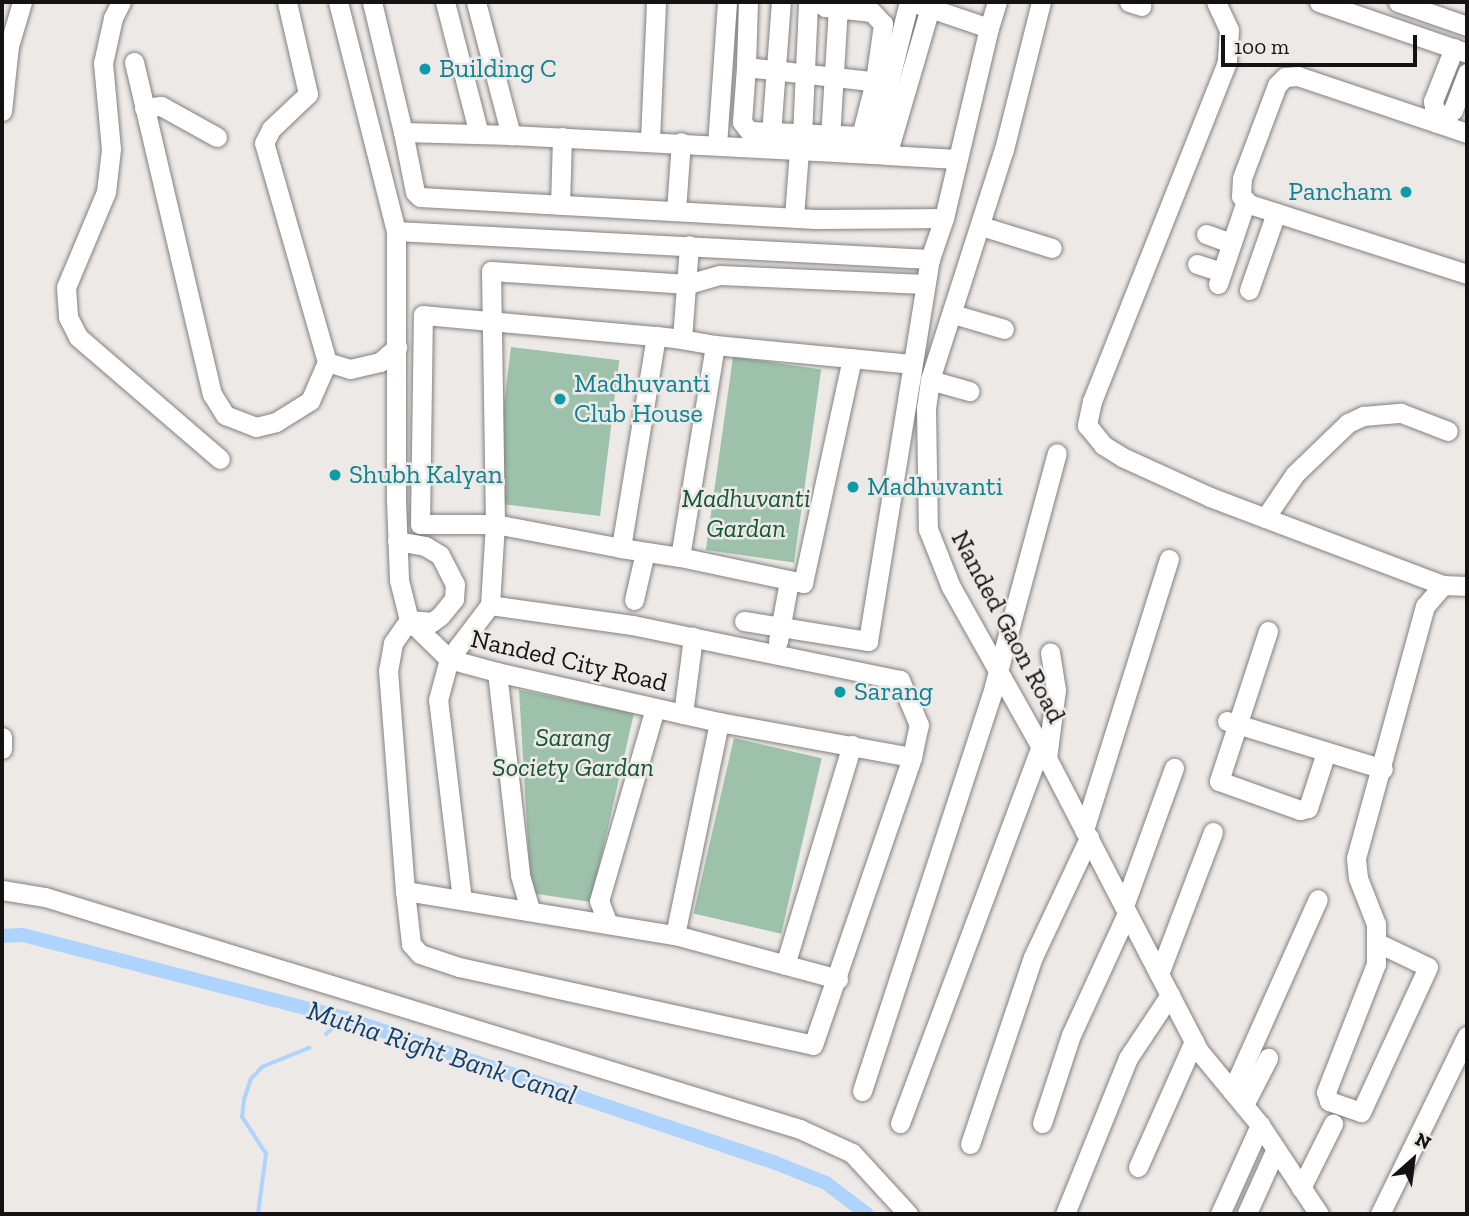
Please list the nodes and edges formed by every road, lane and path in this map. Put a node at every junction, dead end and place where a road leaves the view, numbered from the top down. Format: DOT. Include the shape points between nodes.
graph roads {
  1 [pos="22,2"];
  2 [pos="121,2"];
  3 [pos="287,2"];
  4 [pos="338,2"];
  5 [pos="372,2"];
  6 [pos="445,2"];
  7 [pos="476,2"];
  8 [pos="656,2"];
  9 [pos="727,2"];
  10 [pos="748,2"];
  11 [pos="780,2"];
  12 [pos="808,2"];
  13 [pos="819,2"];
  14 [pos="997,2"];
  15 [pos="1041,2"];
  16 [pos="1216,2"];
  17 [pos="1319,2"];
  18 [pos="1398,2"];
  19 [pos="917,4"];
  20 [pos="838,9"];
  21 [pos="1467,26"];
  22 [pos="989,28"];
  23 [pos="1460,51"];
  24 [pos="134,62"];
  25 [pos="746,67"];
  26 [pos="775,70"];
  27 [pos="1467,73"];
  28 [pos="805,74"];
  29 [pos="834,77"];
  30 [pos="882,82"];
  31 [pos="144,108"];
  32 [pos="2,111"];
  33 [pos="1437,123"];
  34 [pos="403,132"];
  35 [pos="1467,133"];
  36 [pos="479,134"];
  37 [pos="771,134"];
  38 [pos="511,135"];
  39 [pos="217,137"];
  40 [pos="562,137"];
  41 [pos="830,138"];
  42 [pos="650,140"];
  43 [pos="681,142"];
  44 [pos="800,143"];
  45 [pos="717,145"];
  46 [pos="879,155"];
  47 [pos="957,159"];
  48 [pos="1246,201"];
  49 [pos="560,205"];
  50 [pos="676,211"];
  51 [pos="1276,213"];
  52 [pos="794,218"];
  53 [pos="944,218"];
  54 [pos="981,226"];
  55 [pos="396,231"];
  56 [pos="1206,234"];
  57 [pos="1231,243"];
  58 [pos="689,245"];
  59 [pos="1052,247"];
  60 [pos="922,259"];
  61 [pos="1197,264"];
  62 [pos="1467,274"];
  63 [pos="688,284"];
  64 [pos="926,284"];
  65 [pos="1249,290"];
  66 [pos="954,314"];
  67 [pos="489,321"];
  68 [pos="1004,329"];
  69 [pos="656,336"];
  70 [pos="682,340"];
  71 [pos="715,345"];
  72 [pos="397,347"];
  73 [pos="852,358"];
  74 [pos="327,362"];
  75 [pos="911,364"];
  76 [pos="930,380"];
  77 [pos="969,391"];
  78 [pos="1448,431"];
  79 [pos="1057,453"];
  80 [pos="220,459"];
  81 [pos="1265,518"];
  82 [pos="495,524"];
  83 [pos="397,541"];
  84 [pos="621,548"];
  85 [pos="645,552"];
  86 [pos="680,557"];
  87 [pos="1169,559"];
  88 [pos="789,580"];
  89 [pos="1443,585"];
  90 [pos="1467,586"];
  91 [pos="634,600"];
  92 [pos="490,605"];
  93 [pos="409,620"];
  94 [pos="744,621"];
  95 [pos="780,628"];
  96 [pos="1268,631"];
  97 [pos="693,637"];
  98 [pos="1049,652"];
  99 [pos="775,654"];
  100 [pos="449,659"];
  101 [pos="996,667"];
  102 [pos="497,672"];
  103 [pos="655,708"];
  104 [pos="683,715"];
  105 [pos="719,722"];
  106 [pos="1231,723"];
  107 [pos="2,737"];
  108 [pos="852,745"];
  109 [pos="2,749"];
  110 [pos="1044,752"];
  111 [pos="1326,752"];
  112 [pos="912,757"];
  113 [pos="1174,768"];
  114 [pos="1383,769"];
  115 [pos="1213,832"];
  116 [pos="1086,834"];
  117 [pos="2,890"];
  118 [pos="405,891"];
  119 [pos="1318,898"];
  120 [pos="462,900"];
  121 [pos="530,909"];
  122 [pos="1126,909"];
  123 [pos="608,924"];
  124 [pos="675,935"];
  125 [pos="1378,943"];
  126 [pos="785,965"];
  127 [pos="1159,974"];
  128 [pos="838,979"];
  129 [pos="1170,995"];
  130 [pos="1467,1036"];
  131 [pos="1194,1041"];
  132 [pos="1268,1058"];
  133 [pos="862,1091"];
  134 [pos="1238,1098"];
  135 [pos="900,1123"];
  136 [pos="1042,1123"];
  137 [pos="1333,1124"];
  138 [pos="1260,1125"];
  139 [pos="970,1144"];
  140 [pos="1275,1151"];
  141 [pos="1138,1167"];
  142 [pos="1301,1188"];
  143 [pos="1247,1213"];
  144 [pos="908,1214"];
  145 [pos="1065,1214"];
  146 [pos="1220,1214"];
  147 [pos="1319,1214"];
  148 [pos="1380,1214"];
  1 -- 32 [label="street" via="9,46"];
  2 -- 80 [label="street" via="103,63 111,149 106,192 66,287 68,317 78,337"];
  3 -- 74 [label="street" via="308,94 271,129 264,143"];
  4 -- 55 [label="street"];
  5 -- 34 [label="street"];
  6 -- 36 [label="street"];
  7 -- 38 [label="street"];
  8 -- 42 [label="street"];
  9 -- 45 [label="street"];
  10 -- 25 [label="street"];
  11 -- 26 [label="street"];
  12 -- 28 [label="street"];
  13 -- 20 [label="street"];
  14 -- 22 [label="street"];
  15 -- 54 [label="street, Nanded Gaon Road"];
  16 -- 81 [label="street" via="1231,48 1092,401 1087,425 1095,438 1122,457"];
  17 -- 23 [label="street"];
  18 -- 21 [label="street"];
  19 -- 22 [label="street"];
  19 -- 30 [label="street"];
  19 -- 46 [label="street"];
  20 -- 29 [label="street"];
  20 -- 30 [label="street" via="872,12 883,24"];
  22 -- 47 [label="street"];
  23 -- 33 [label="street" via="1433,101"];
  24 -- 31 [label="street"];
  25 -- 26 [label="street"];
  25 -- 37 [label="street" via="742,122 749,131"];
  26 -- 28 [label="street"];
  26 -- 37 [label="street"];
  27 -- 33 [label="street" via="1453,110"];
  28 -- 29 [label="street"];
  28 -- 44 [label="street"];
  29 -- 30 [label="street"];
  29 -- 41 [label="street"];
  30 -- 41 [label="street" via="861,136"];
  30 -- 46 [label="street"];
  31 -- 39 [label="street" via="161,106"];
  31 -- 74 [label="street" via="205,375 225,415 256,427 293,415 310,401"];
  33 -- 35 [label="street"];
  33 -- 48 [label="street" via="1298,76 1285,77 1277,85 1242,178 1241,196"];
  34 -- 36 [label="street"];
  34 -- 49 [label="street" via="415,192 420,197"];
  36 -- 38 [label="street"];
  37 -- 44 [label="street"];
  38 -- 40 [label="street"];
  40 -- 42 [label="street"];
  40 -- 49 [label="street"];
  41 -- 44 [label="street"];
  42 -- 43 [label="street"];
  43 -- 45 [label="street"];
  43 -- 50 [label="street"];
  44 -- 45 [label="street"];
  44 -- 46 [label="street"];
  44 -- 52 [label="street"];
  46 -- 47 [label="street"];
  47 -- 53 [label="street"];
  48 -- 51 [label="street"];
  48 -- 57 [label="street"];
  49 -- 50 [label="street"];
  50 -- 52 [label="street"];
  51 -- 62 [label="street"];
  51 -- 65 [label="street"];
  52 -- 53 [label="street"];
  53 -- 60 [label="street"];
  54 -- 59 [label="street"];
  54 -- 66 [label="street, Nanded Gaon Road"];
  55 -- 58 [label="street"];
  55 -- 72 [label="street"];
  56 -- 57 [label="street"];
  57 -- 61 [label="street" via="1220,278"];
  58 -- 60 [label="street"];
  58 -- 63 [label="street"];
  60 -- 64 [label="street"];
  63 -- 64 [label="street" via="720,275"];
  63 -- 67 [label="street" via="491,271"];
  63 -- 70 [label="street"];
  64 -- 75 [label="street"];
  66 -- 68 [label="street"];
  66 -- 76 [label="street, Nanded Gaon Road"];
  67 -- 69 [label="street"];
  67 -- 82 [label="street"];
  67 -- 82 [label="street" via="423,316 421,524"];
  69 -- 70 [label="street"];
  69 -- 84 [label="street"];
  70 -- 71 [label="street"];
  71 -- 73 [label="street"];
  71 -- 86 [label="street"];
  72 -- 74 [label="street" via="380,362 350,369"];
  72 -- 83 [label="street"];
  73 -- 75 [label="street"];
  73 -- 88 [label="street" via="803,583"];
  75 -- 95 [label="street" via="868,641"];
  76 -- 77 [label="street"];
  76 -- 101 [label="street, Nanded Gaon Road" via="928,529 951,587"];
  78 -- 81 [label="street" via="1401,413 1363,415 1295,474"];
  79 -- 101 [label="street"];
  81 -- 89 [label="street"];
  82 -- 84 [label="street"];
  82 -- 92 [label="street"];
  83 -- 93 [label="street" via="399,580"];
  83 -- 93 [label="street" via="425,545 440,555 456,584 454,599 440,616 432,622"];
  84 -- 85 [label="street"];
  85 -- 86 [label="street"];
  85 -- 91 [label="street"];
  86 -- 88 [label="street"];
  87 -- 116 [label="street"];
  88 -- 95 [label="street"];
  89 -- 90 [label="street"];
  89 -- 114 [label="street" via="1425,606"];
  92 -- 97 [label="street"];
  92 -- 100 [label="street"];
  93 -- 100 [label="street, Nanded City Road"];
  93 -- 118 [label="street" via="393,643 388,670"];
  94 -- 95 [label="street"];
  95 -- 99 [label="street"];
  96 -- 106 [label="street"];
  97 -- 99 [label="street"];
  97 -- 104 [label="street"];
  98 -- 110 [label="street" via="1056,690"];
  99 -- 112 [label="street" via="900,680 919,725"];
  100 -- 102 [label="street, Nanded City Road"];
  100 -- 120 [label="street" via="438,700 439,731"];
  101 -- 110 [label="street, Nanded Gaon Road"];
  101 -- 133 [label="street" via="990,699"];
  102 -- 103 [label="street, Nanded City Road"];
  102 -- 121 [label="street" via="520,875"];
  103 -- 104 [label="street, Nanded City Road"];
  103 -- 123 [label="street" via="599,901"];
  104 -- 105 [label="street, Nanded City Road"];
  105 -- 108 [label="street, Nanded City Road"];
  105 -- 124 [label="street"];
  106 -- 111 [label="street"];
  106 -- 111 [label="street" via="1219,781 1300,810 1308,808"];
  107 -- 109 [label="street"];
  108 -- 112 [label="street, Nanded City Road"];
  108 -- 126 [label="street"];
  110 -- 116 [label="street, Nanded Gaon Road"];
  110 -- 135 [label="street"];
  111 -- 114 [label="street"];
  112 -- 128 [label="street"];
  113 -- 122 [label="street"];
  114 -- 125 [label="street" via="1356,858"];
  115 -- 127 [label="street"];
  116 -- 122 [label="street, Nanded Gaon Road"];
  116 -- 139 [label="street" via="1033,957"];
  117 -- 144 [label="street" via="45,897 800,1129 852,1153"];
  118 -- 120 [label="street"];
  118 -- 128 [label="street" via="411,944 420,954 459,967 813,1045"];
  119 -- 134 [label="street"];
  120 -- 121 [label="street"];
  121 -- 123 [label="street"];
  122 -- 127 [label="street, Nanded Gaon Road"];
  122 -- 136 [label="street" via="1071,1035"];
  123 -- 124 [label="street"];
  124 -- 126 [label="street"];
  125 -- 125 [label="street" via="1376,964 1326,1092 1329,1101 1358,1112 1428,967"];
  126 -- 128 [label="street"];
  127 -- 129 [label="street, Nanded Gaon Road"];
  129 -- 131 [label="street, Nanded Gaon Road"];
  129 -- 145 [label="street" via="1128,1058"];
  130 -- 148 [label="street"];
  131 -- 134 [label="street, Nanded Gaon Road"];
  131 -- 141 [label="street"];
  132 -- 134 [label="street"];
  134 -- 138 [label="street, Nanded Gaon Road"];
  137 -- 142 [label="street"];
  138 -- 140 [label="street, Nanded Gaon Road"];
  138 -- 146 [label="street"];
  140 -- 142 [label="street, Nanded Gaon Road"];
  140 -- 143 [label="street"];
  142 -- 147 [label="street, Nanded Gaon Road"];
}
